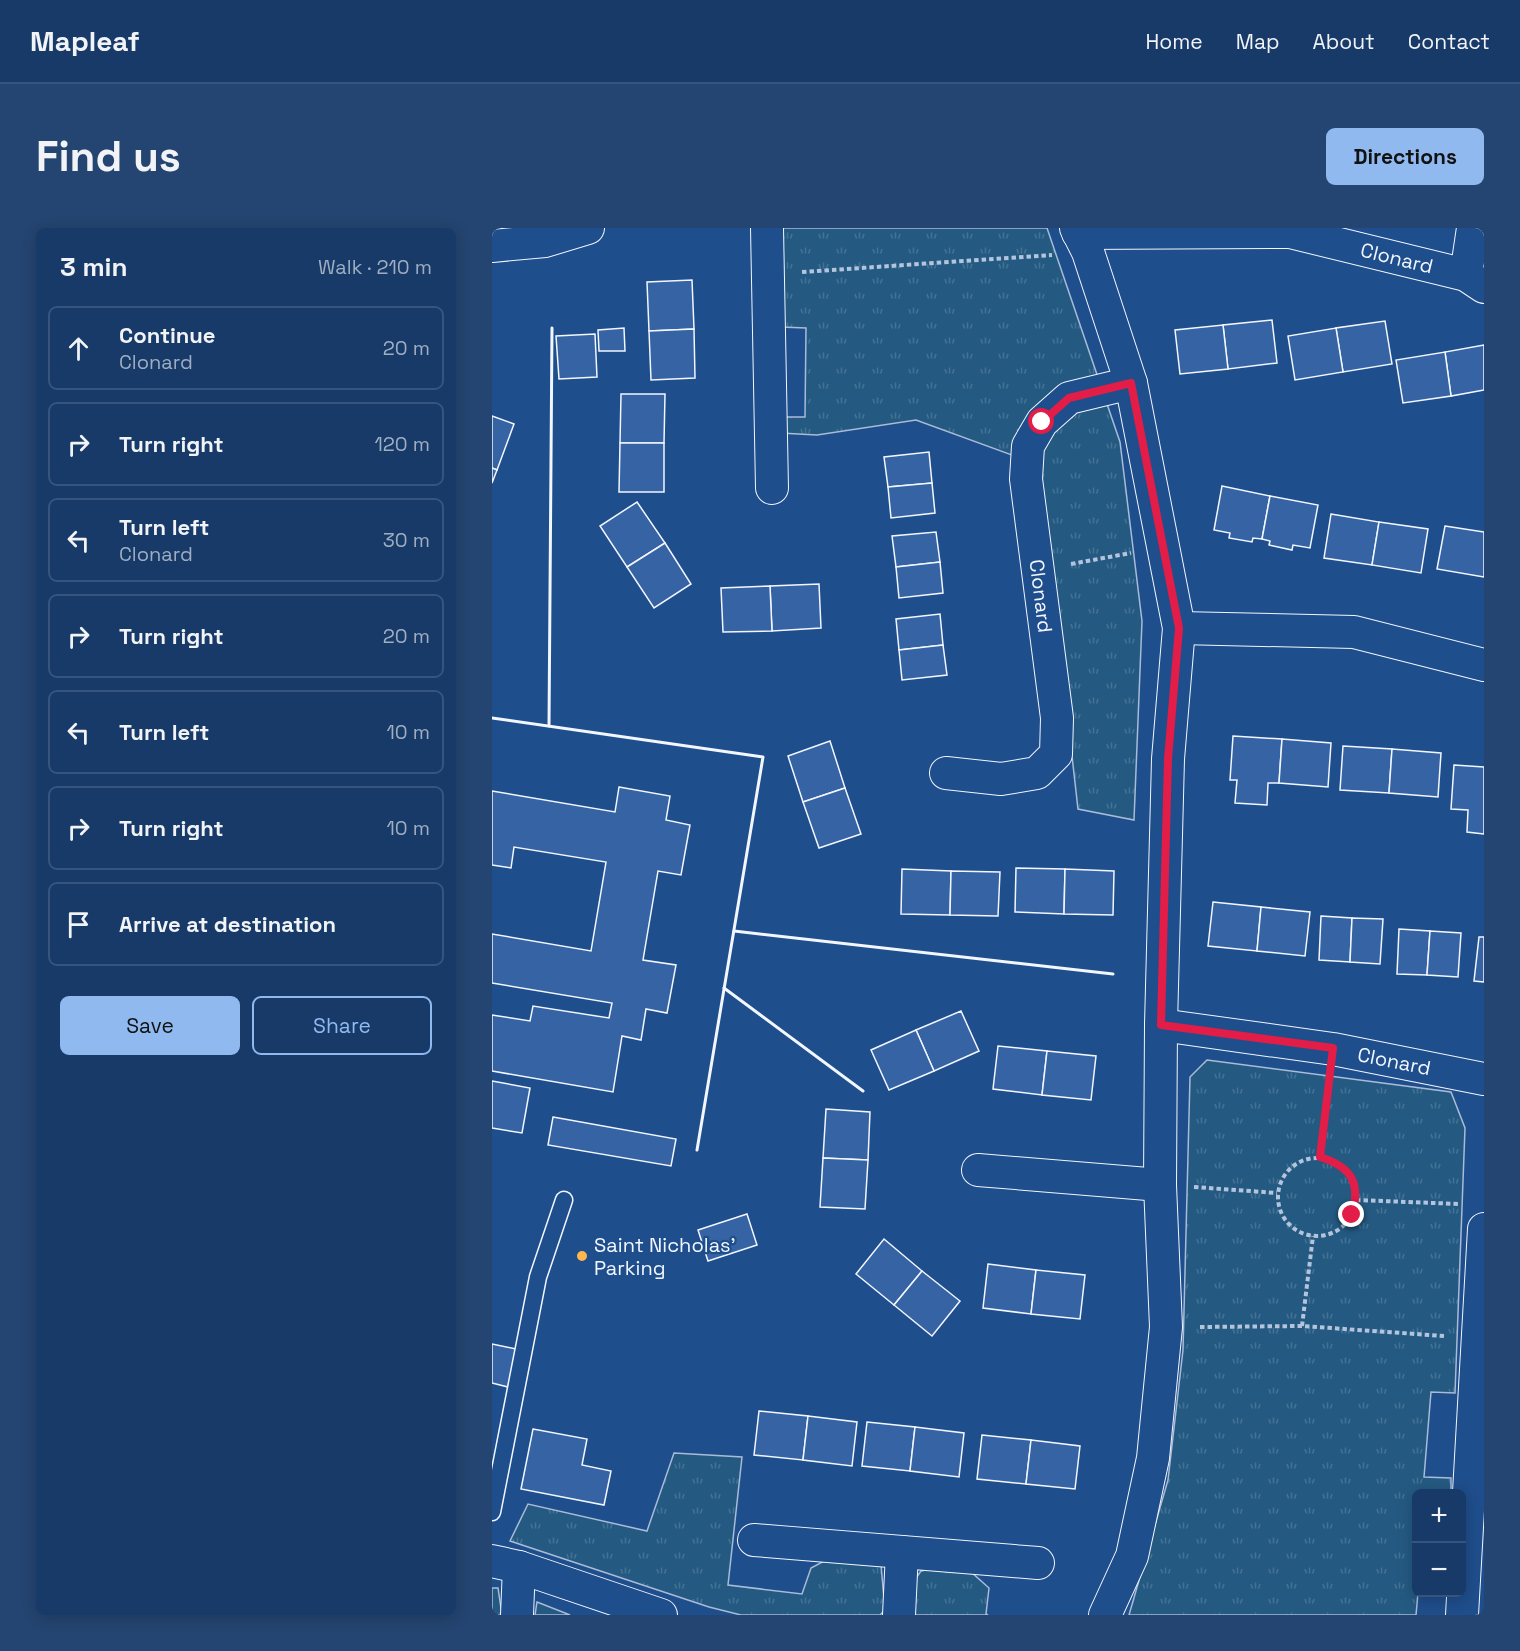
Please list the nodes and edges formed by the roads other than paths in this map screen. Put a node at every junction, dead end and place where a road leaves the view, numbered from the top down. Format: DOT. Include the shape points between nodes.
graph roads {
  1 [pos="588,228"];
  2 [pos="767,228"];
  3 [pos="1473,228"];
  4 [pos="1081,238"];
  5 [pos="492,246"];
  6 [pos="1475,281"];
  7 [pos="1131,383"];
  8 [pos="772,488"];
  9 [pos="1179,628"];
  10 [pos="1484,665"];
  11 [pos="946,773"];
  12 [pos="1161,1025"];
  13 [pos="1484,1079"];
  14 [pos="978,1170"];
  15 [pos="1160,1185"];
  16 [pos="564,1200"];
  17 [pos="1484,1230"];
  18 [pos="492,1512"];
  19 [pos="754,1540"];
  20 [pos="902,1552"];
  21 [pos="1038,1563"];
  22 [pos="506,1564"];
  23 [pos="517,1615"];
  24 [pos="662,1615"];
  25 [pos="899,1615"];
  26 [pos="1106,1615"];
  27 [pos="1462,1615"];
  1 -- 5 [label="street" via="545,241"];
  2 -- 8 [label="street"];
  3 -- 6 [label="street, Clonard"];
  4 -- 6 [label="street, Clonard" via="1290,232"];
  4 -- 7 [label="street"];
  7 -- 9 [label="street"];
  7 -- 11 [label="street, Clonard" via="1069,398 1042,422 1028,446 1026,479 1058,718 1056,754 1037,773 1000,779"];
  9 -- 10 [label="street" via="1354,632"];
  9 -- 12 [label="street" via="1168,759"];
  12 -- 13 [label="street, Clonard" via="1333,1048"];
  12 -- 15 [label="street"];
  14 -- 15 [label="street"];
  15 -- 26 [label="street" via="1166,1327 1154,1458 1132,1556"];
  16 -- 18 [label="lane" via="538,1277"];
  17 -- 27 [label="street"];
  19 -- 20 [label="street"];
  20 -- 21 [label="street"];
  20 -- 25 [label="street"];
  22 -- 23 [label="street"];
  22 -- 24 [label="street"];
}
